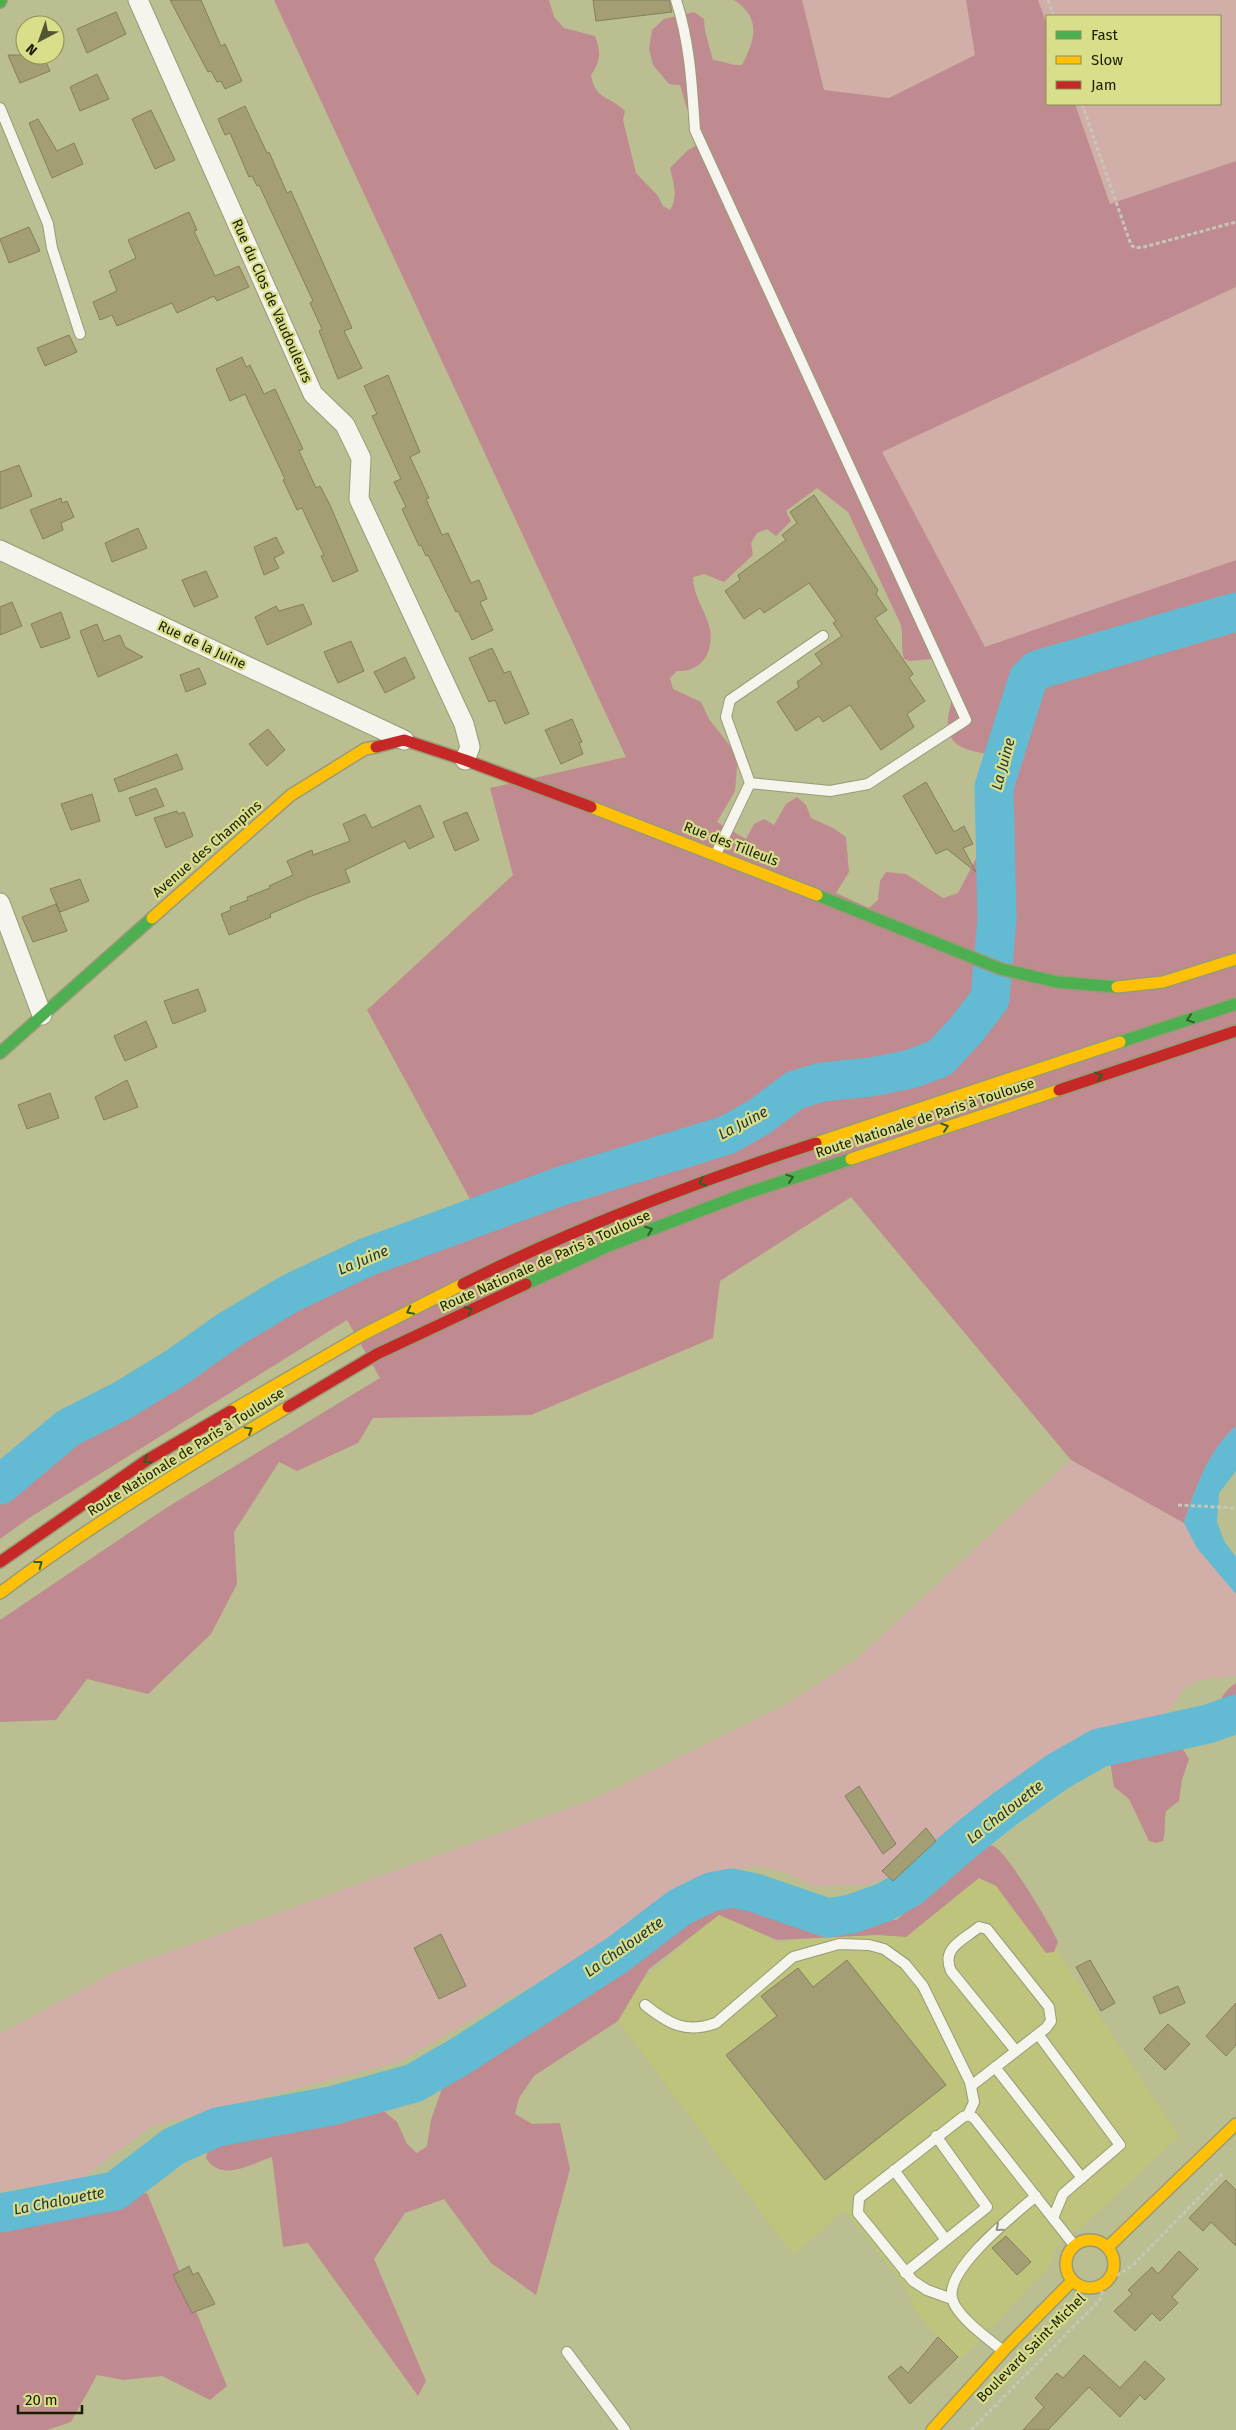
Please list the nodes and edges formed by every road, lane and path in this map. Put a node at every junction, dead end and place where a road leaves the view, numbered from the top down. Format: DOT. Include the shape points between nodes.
graph roads {
  1 [pos="138,0"];
  2 [pos="676,0"];
  3 [pos="1048,0"];
  4 [pos="1054,15"];
  5 [pos="1082,105"];
  6 [pos="0,108"];
  7 [pos="1236,222"];
  8 [pos="80,334"];
  9 [pos="0,550"];
  10 [pos="824,636"];
  11 [pos="404,740"];
  12 [pos="465,760"];
  13 [pos="750,782"];
  14 [pos="716,854"];
  15 [pos="0,903"];
  16 [pos="1236,959"];
  17 [pos="1236,1004"];
  18 [pos="42,1015"];
  19 [pos="1236,1031"];
  20 [pos="0,1053"];
  21 [pos="1178,1505"];
  22 [pos="1236,1508"];
  23 [pos="0,1562"];
  24 [pos="0,1594"];
  25 [pos="645,2005"];
  26 [pos="1038,2034"];
  27 [pos="1016,2051"];
  28 [pos="995,2068"];
  29 [pos="971,2086"];
  30 [pos="968,2115"];
  31 [pos="1236,2124"];
  32 [pos="936,2136"];
  33 [pos="1229,2167"];
  34 [pos="894,2170"];
  35 [pos="1082,2178"];
  36 [pos="1036,2196"];
  37 [pos="1053,2218"];
  38 [pos="946,2240"];
  39 [pos="1074,2245"];
  40 [pos="1108,2247"];
  41 [pos="905,2273"];
  42 [pos="1072,2281"];
  43 [pos="1106,2282"];
  44 [pos="952,2299"];
  45 [pos="1003,2351"];
  46 [pos="567,2352"];
  47 [pos="625,2430"];
  48 [pos="932,2430"];
  49 [pos="971,2430"];
  1 -- 12 [label="street, Rue du Clos de Vaudouleurs" via="313,394 345,425 360,458 359,499 464,724 470,747"];
  2 -- 13 [label="lane" via="691,62 695,130 966,720 868,784 830,791"];
  3 -- 4 [label="path"];
  5 -- 7 [label="path" via="1131,245 1144,247"];
  6 -- 8 [label="lane" via="48,224 52,248"];
  9 -- 11 [label="street, Rue de la Juine"];
  10 -- 13 [label="lane" via="730,700 726,717"];
  11 -- 12 [label="main road"];
  11 -- 18 [label="main road, Avenue des Champins" via="364,749 291,795"];
  12 -- 14 [label="main road, Rue des Tilleuls"];
  13 -- 14 [label="lane"];
  14 -- 16 [label="main road, Rue des Tilleuls" via="1006,970 1086,988 1153,984"];
  15 -- 18 [label="street"];
  17 -- 23 [label="main road, Route Nationale de Paris à Toulouse, one-way" via="748,1165 606,1220 483,1274 364,1334 147,1460"];
  18 -- 20 [label="main road, Avenue des Champins"];
  24 -- 19 [label="main road, Route Nationale de Paris à Toulouse, one-way" via="44,1560 165,1479 377,1354 608,1246 744,1194"];
  21 -- 22 [label="path"];
  25 -- 29 [label="lane" via="682,2027 701,2028 716,2023 793,1958 838,1944 884,1948 923,1986"];
  26 -- 27 [label="lane"];
  26 -- 27 [label="lane" via="1051,2021 1049,2007 987,1928 978,1927 950,1951 947,1962"];
  26 -- 35 [label="lane" via="1120,2146"];
  27 -- 28 [label="lane"];
  28 -- 29 [label="lane"];
  28 -- 35 [label="lane"];
  29 -- 30 [label="lane" via="974,2102"];
  30 -- 32 [label="lane"];
  30 -- 36 [label="lane" via="974,2118"];
  31 -- 40 [label="main road"];
  32 -- 34 [label="lane"];
  32 -- 38 [label="lane" via="987,2207"];
  33 -- 43 [label="path" via="1132,2266"];
  34 -- 38 [label="lane"];
  34 -- 41 [label="lane" via="859,2198 858,2213"];
  35 -- 37 [label="lane" via="1063,2194"];
  36 -- 37 [label="lane"];
  36 -- 44 [label="lane, one-way" via="988,2238 961,2270 952,2288"];
  37 -- 39 [label="lane"];
  38 -- 41 [label="lane"];
  39 -- 40 [label="main road" via="1091,2239"];
  39 -- 42 [label="main road" via="1065,2266"];
  40 -- 43 [label="main road" via="1114,2269"];
  41 -- 44 [label="lane" via="927,2290"];
  42 -- 43 [label="main road" via="1085,2288"];
  42 -- 45 [label="main road, Boulevard Saint-Michel"];
  43 -- 49 [label="path, Boulevard Saint-Michel" via="1099,2301"];
  44 -- 45 [label="lane" via="961,2315"];
  45 -- 48 [label="main road, Boulevard Saint-Michel"];
  46 -- 47 [label="lane"];
}
